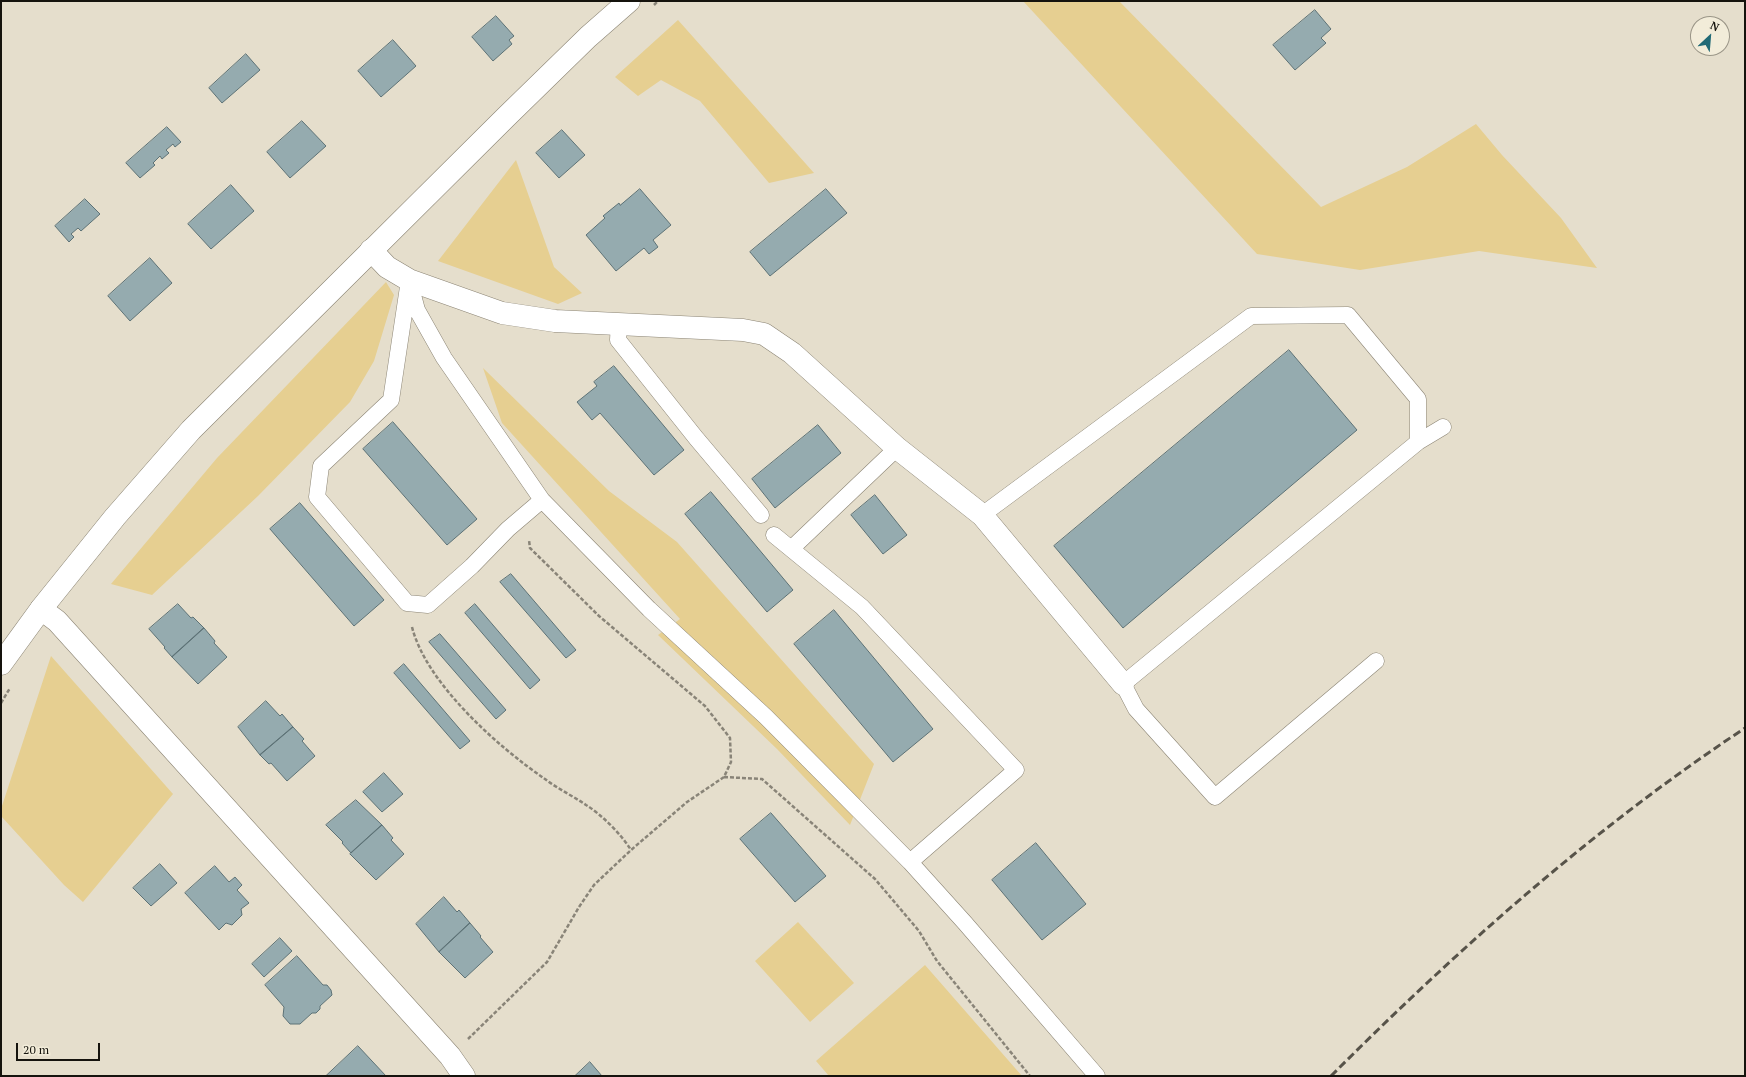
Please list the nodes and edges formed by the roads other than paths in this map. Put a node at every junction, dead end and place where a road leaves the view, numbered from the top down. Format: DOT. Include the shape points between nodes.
graph roads {
  1 [pos="629,1"];
  2 [pos="371,250"];
  3 [pos="409,280"];
  4 [pos="619,323"];
  5 [pos="1442,427"];
  6 [pos="1418,442"];
  7 [pos="896,448"];
  8 [pos="542,500"];
  9 [pos="761,515"];
  10 [pos="982,515"];
  11 [pos="774,535"];
  12 [pos="791,549"];
  13 [pos="41,609"];
  14 [pos="1376,661"];
  15 [pos="1,664"];
  16 [pos="1123,684"];
  17 [pos="910,862"];
  18 [pos="464,1076"];
  19 [pos="1097,1076"];
  1 -- 2 [label="street" via="588,37"];
  2 -- 3 [label="street" via="387,267"];
  2 -- 13 [label="street" via="191,430 115,517"];
  3 -- 4 [label="street" via="502,313 555,321"];
  3 -- 8 [label="lane" via="417,310 444,358"];
  3 -- 8 [label="lane" via="391,400 321,466 317,497 406,603 428,605"];
  4 -- 7 [label="street" via="743,330 764,334 792,353"];
  4 -- 9 [label="lane" via="618,340"];
  5 -- 6 [label="lane"];
  6 -- 10 [label="lane" via="1418,399 1348,315 1251,316"];
  6 -- 16 [label="lane"];
  7 -- 10 [label="street"];
  7 -- 12 [label="lane"];
  8 -- 17 [label="lane" via="649,609 766,717"];
  10 -- 16 [label="street"];
  11 -- 12 [label="lane"];
  12 -- 17 [label="lane" via="862,607 1016,770"];
  13 -- 15 [label="street"];
  13 -- 18 [label="street" via="57,621 450,1056"];
  14 -- 16 [label="lane" via="1215,797 1136,709"];
  17 -- 19 [label="lane"];
}
